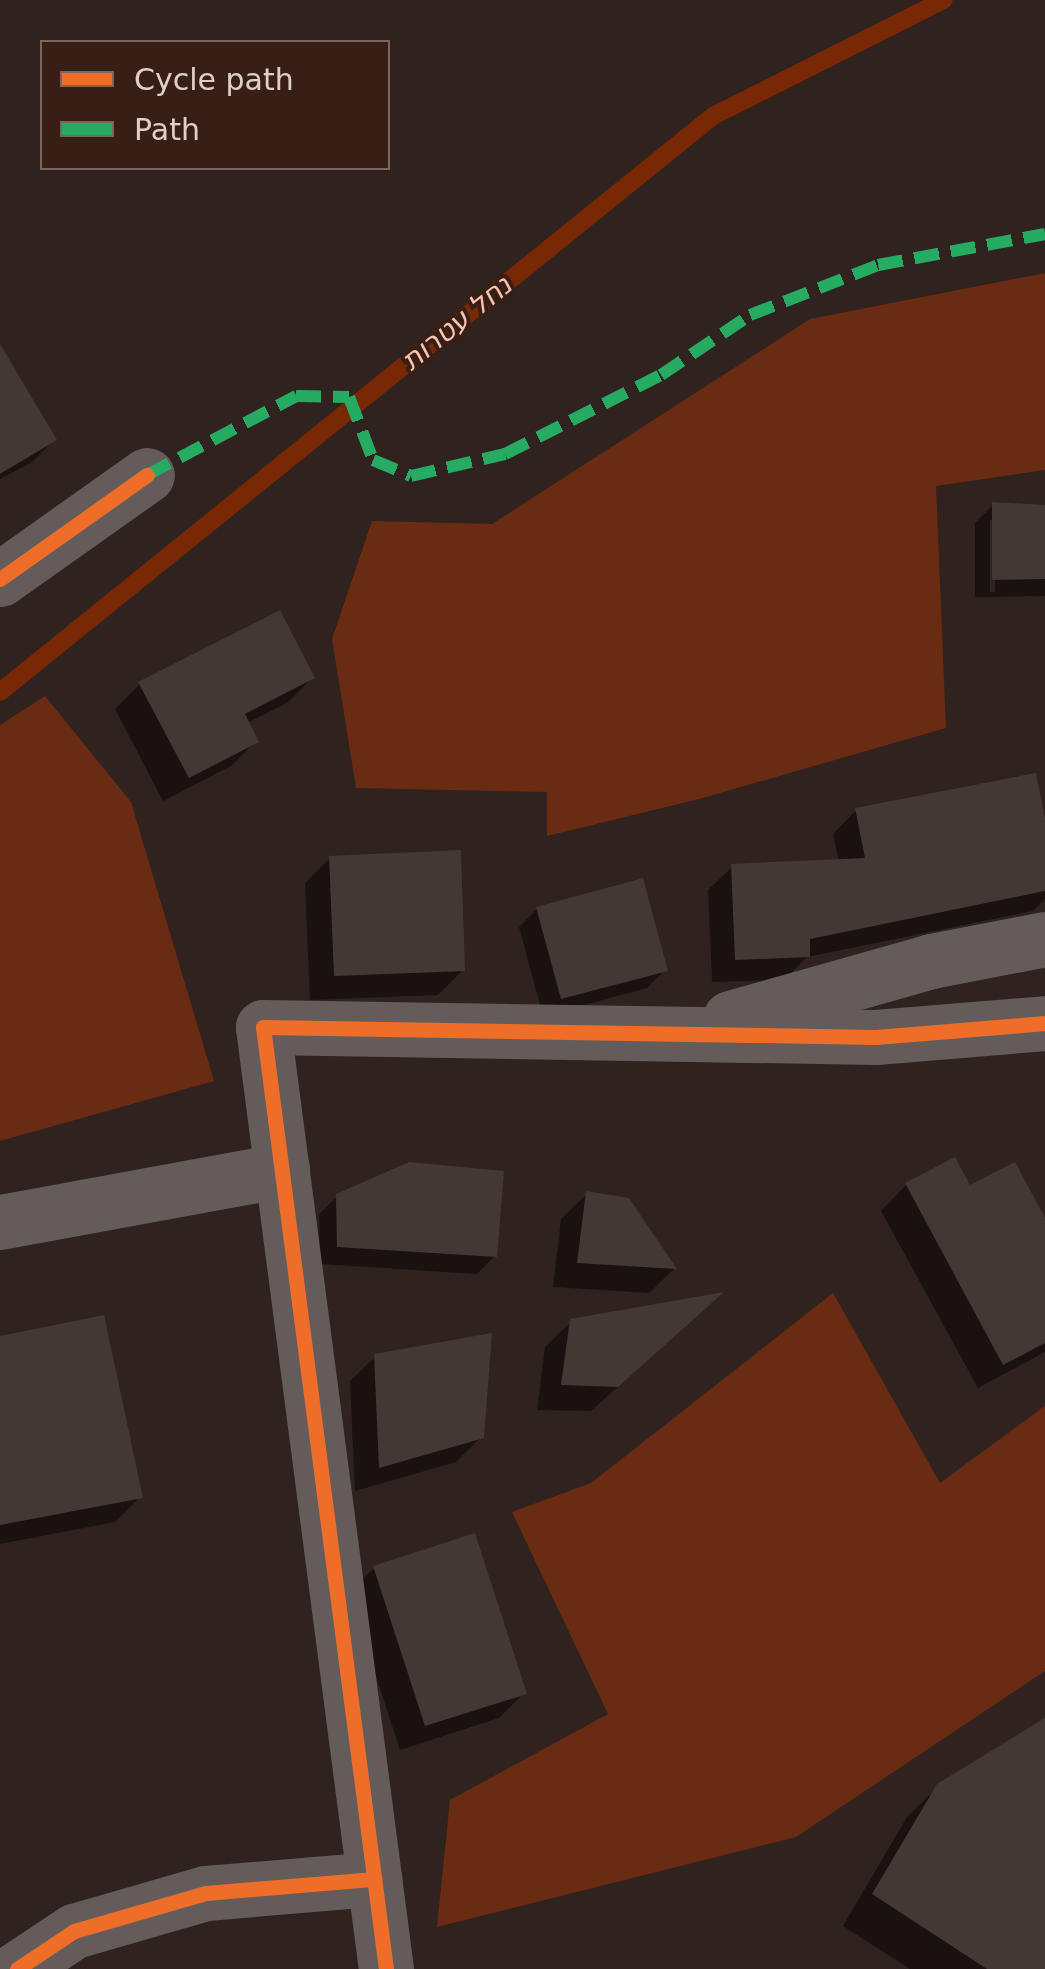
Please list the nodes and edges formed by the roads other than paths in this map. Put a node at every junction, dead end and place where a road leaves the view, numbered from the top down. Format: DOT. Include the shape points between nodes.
graph roads {
  1 [pos="146,475"];
  2 [pos="0,579"];
  3 [pos="1045,939"];
  4 [pos="1045,1023"];
  5 [pos="664,1036"];
  6 [pos="282,1170"];
  7 [pos="0,1222"];
  8 [pos="374,1880"];
  9 [pos="17,1969"];
  10 [pos="386,1969"];
  1 -- 2 [label="street"];
  3 -- 5 [label="street" via="932,961"];
  4 -- 5 [label="street" via="876,1037"];
  5 -- 6 [label="street" via="263,1027"];
  6 -- 7 [label="street"];
  6 -- 8 [label="street"];
  8 -- 9 [label="street" via="206,1894 74,1931"];
  8 -- 10 [label="street"];
}
